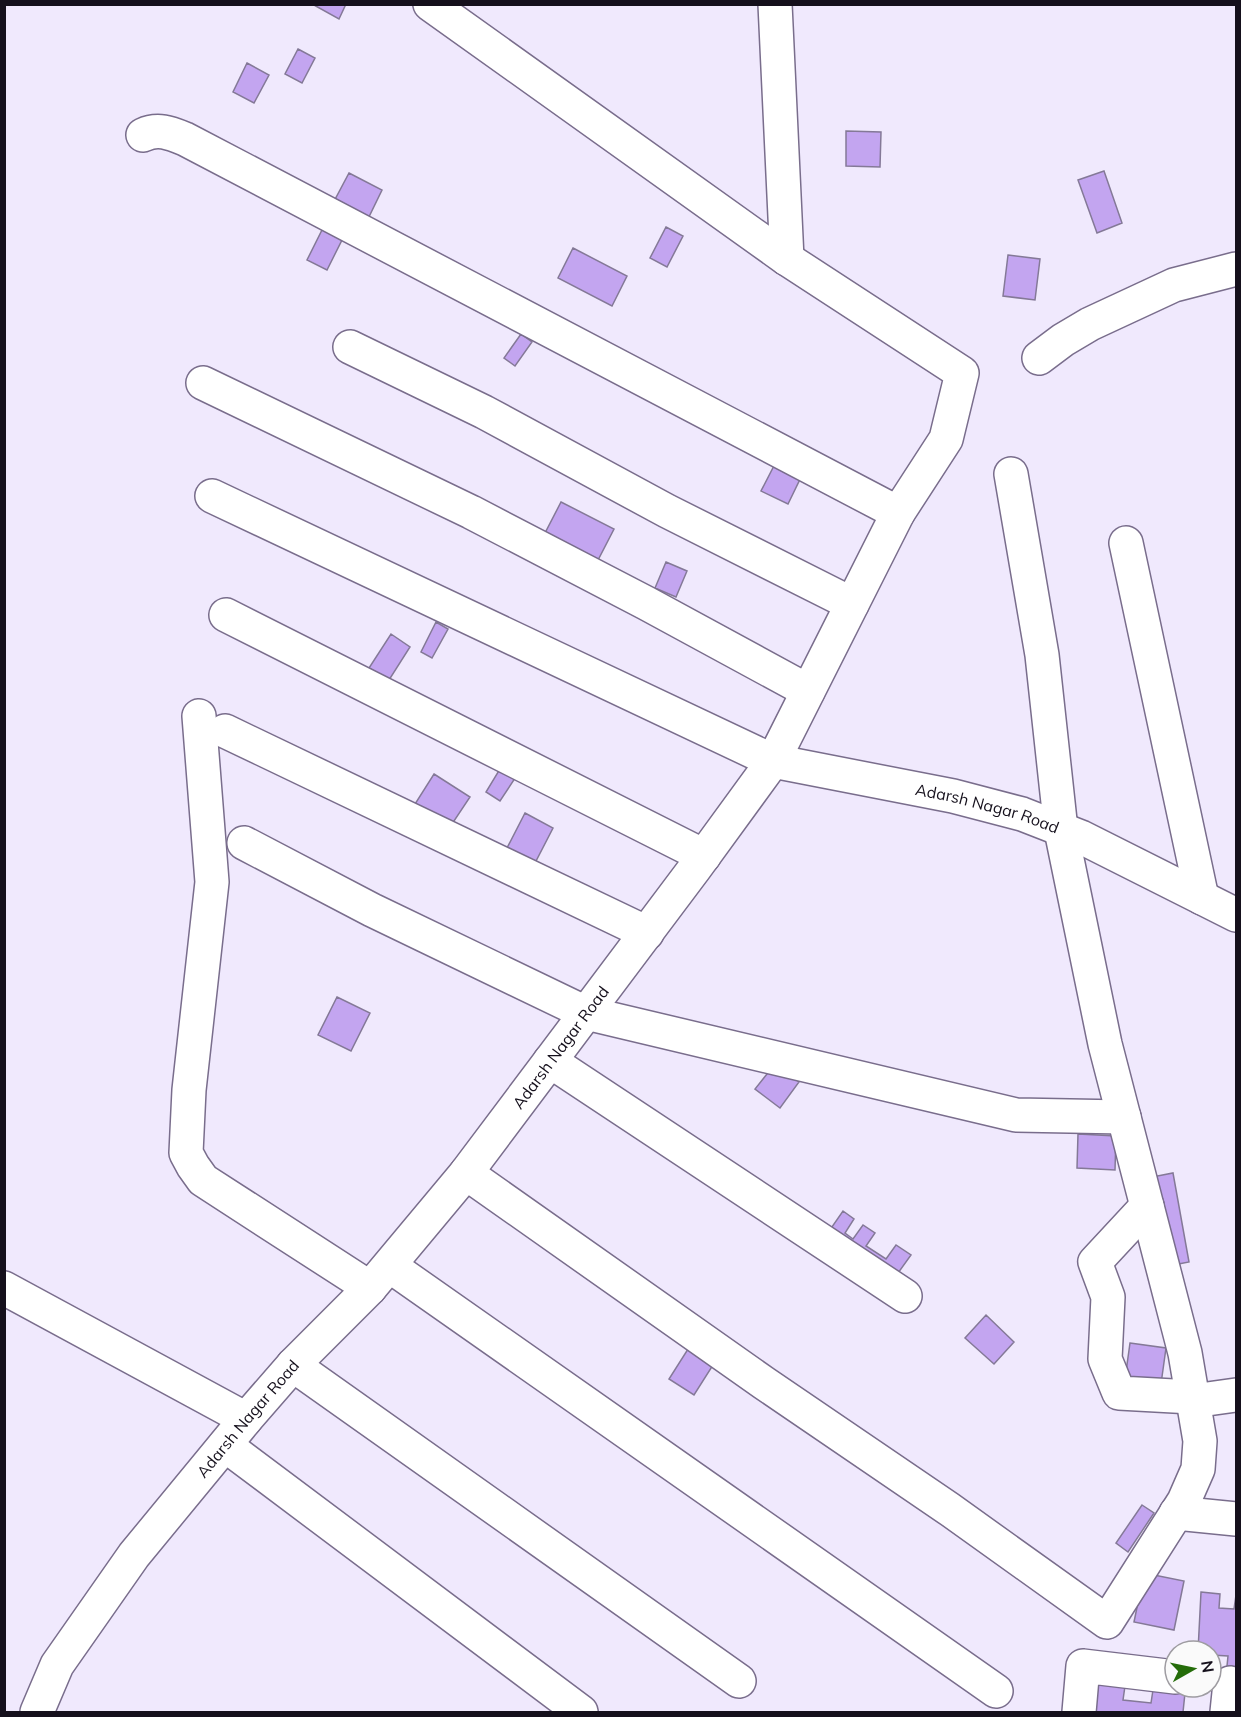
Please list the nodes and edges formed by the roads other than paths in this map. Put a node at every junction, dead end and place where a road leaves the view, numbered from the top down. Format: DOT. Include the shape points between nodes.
graph roads {
  1 [pos="430,4"];
  2 [pos="775,4"];
  3 [pos="143,135"];
  4 [pos="787,259"];
  5 [pos="1236,268"];
  6 [pos="350,347"];
  7 [pos="1039,358"];
  8 [pos="202,382"];
  9 [pos="1011,474"];
  10 [pos="212,496"];
  11 [pos="898,513"];
  12 [pos="1126,543"];
  13 [pos="852,604"];
  14 [pos="226,615"];
  15 [pos="808,691"];
  16 [pos="773,761"];
  17 [pos="1061,830"];
  18 [pos="244,843"];
  19 [pos="704,856"];
  20 [pos="1202,898"];
  21 [pos="1236,915"];
  22 [pos="647,933"];
  23 [pos="586,1013"];
  24 [pos="550,1061"];
  25 [pos="1124,1117"];
  26 [pos="466,1173"];
  27 [pos="1147,1206"];
  28 [pos="380,1277"];
  29 [pos="4,1288"];
  30 [pos="904,1296"];
  31 [pos="293,1365"];
  32 [pos="1236,1395"];
  33 [pos="1192,1399"];
  34 [pos="246,1419"];
  35 [pos="225,1445"];
  36 [pos="1176,1513"];
  37 [pos="1236,1519"];
  38 [pos="1163,1676"];
  39 [pos="739,1681"];
  40 [pos="996,1691"];
  41 [pos="37,1713"];
  42 [pos="581,1713"];
  43 [pos="1079,1713"];
  1 -- 4 [label="street"];
  2 -- 4 [label="street"];
  3 -- 11 [label="street" via="165,131 185,139"];
  4 -- 11 [label="street" via="962,373 945,439"];
  5 -- 7 [label="street" via="1174,285 1090,324"];
  6 -- 13 [label="street" via="484,412 667,511"];
  8 -- 15 [label="street" via="471,512"];
  9 -- 17 [label="street" via="1042,655"];
  10 -- 16 [label="street"];
  11 -- 13 [label="street"];
  12 -- 20 [label="street"];
  13 -- 15 [label="street"];
  14 -- 19 [label="street"];
  15 -- 16 [label="street"];
  16 -- 17 [label="street, Adarsh Nagar Road" via="953,796 1022,814"];
  16 -- 19 [label="street, Adarsh Nagar Road"];
  17 -- 20 [label="street, Adarsh Nagar Road"];
  17 -- 25 [label="street"];
  18 -- 23 [label="street" via="372,910"];
  19 -- 22 [label="street, Adarsh Nagar Road"];
  20 -- 21 [label="street, Adarsh Nagar Road"];
  22 -- 23 [label="street, Adarsh Nagar Road"];
  22 -- 28 [label="street" via="212,723 212,882 189,1090 186,1153 203,1180"];
  23 -- 24 [label="street, Adarsh Nagar Road"];
  23 -- 25 [label="street" via="1016,1115"];
  24 -- 26 [label="street, Adarsh Nagar Road"];
  24 -- 30 [label="street"];
  25 -- 27 [label="street"];
  26 -- 28 [label="street, Adarsh Nagar Road"];
  26 -- 36 [label="street" via="1107,1622"];
  27 -- 33 [label="street" via="1185,1353"];
  27 -- 33 [label="street" via="1095,1262 1108,1297 1105,1359 1119,1393"];
  28 -- 31 [label="street, Adarsh Nagar Road"];
  28 -- 40 [label="street"];
  29 -- 34 [label="street"];
  31 -- 34 [label="street, Adarsh Nagar Road"];
  31 -- 39 [label="street"];
  32 -- 33 [label="street"];
  33 -- 36 [label="street" via="1200,1441 1198,1469"];
  34 -- 35 [label="street, Adarsh Nagar Road"];
  35 -- 41 [label="street, Adarsh Nagar Road" via="91,1614 57,1665"];
  35 -- 42 [label="street"];
  36 -- 37 [label="street"];
  38 -- 43 [label="street" via="1083,1666"];
}
